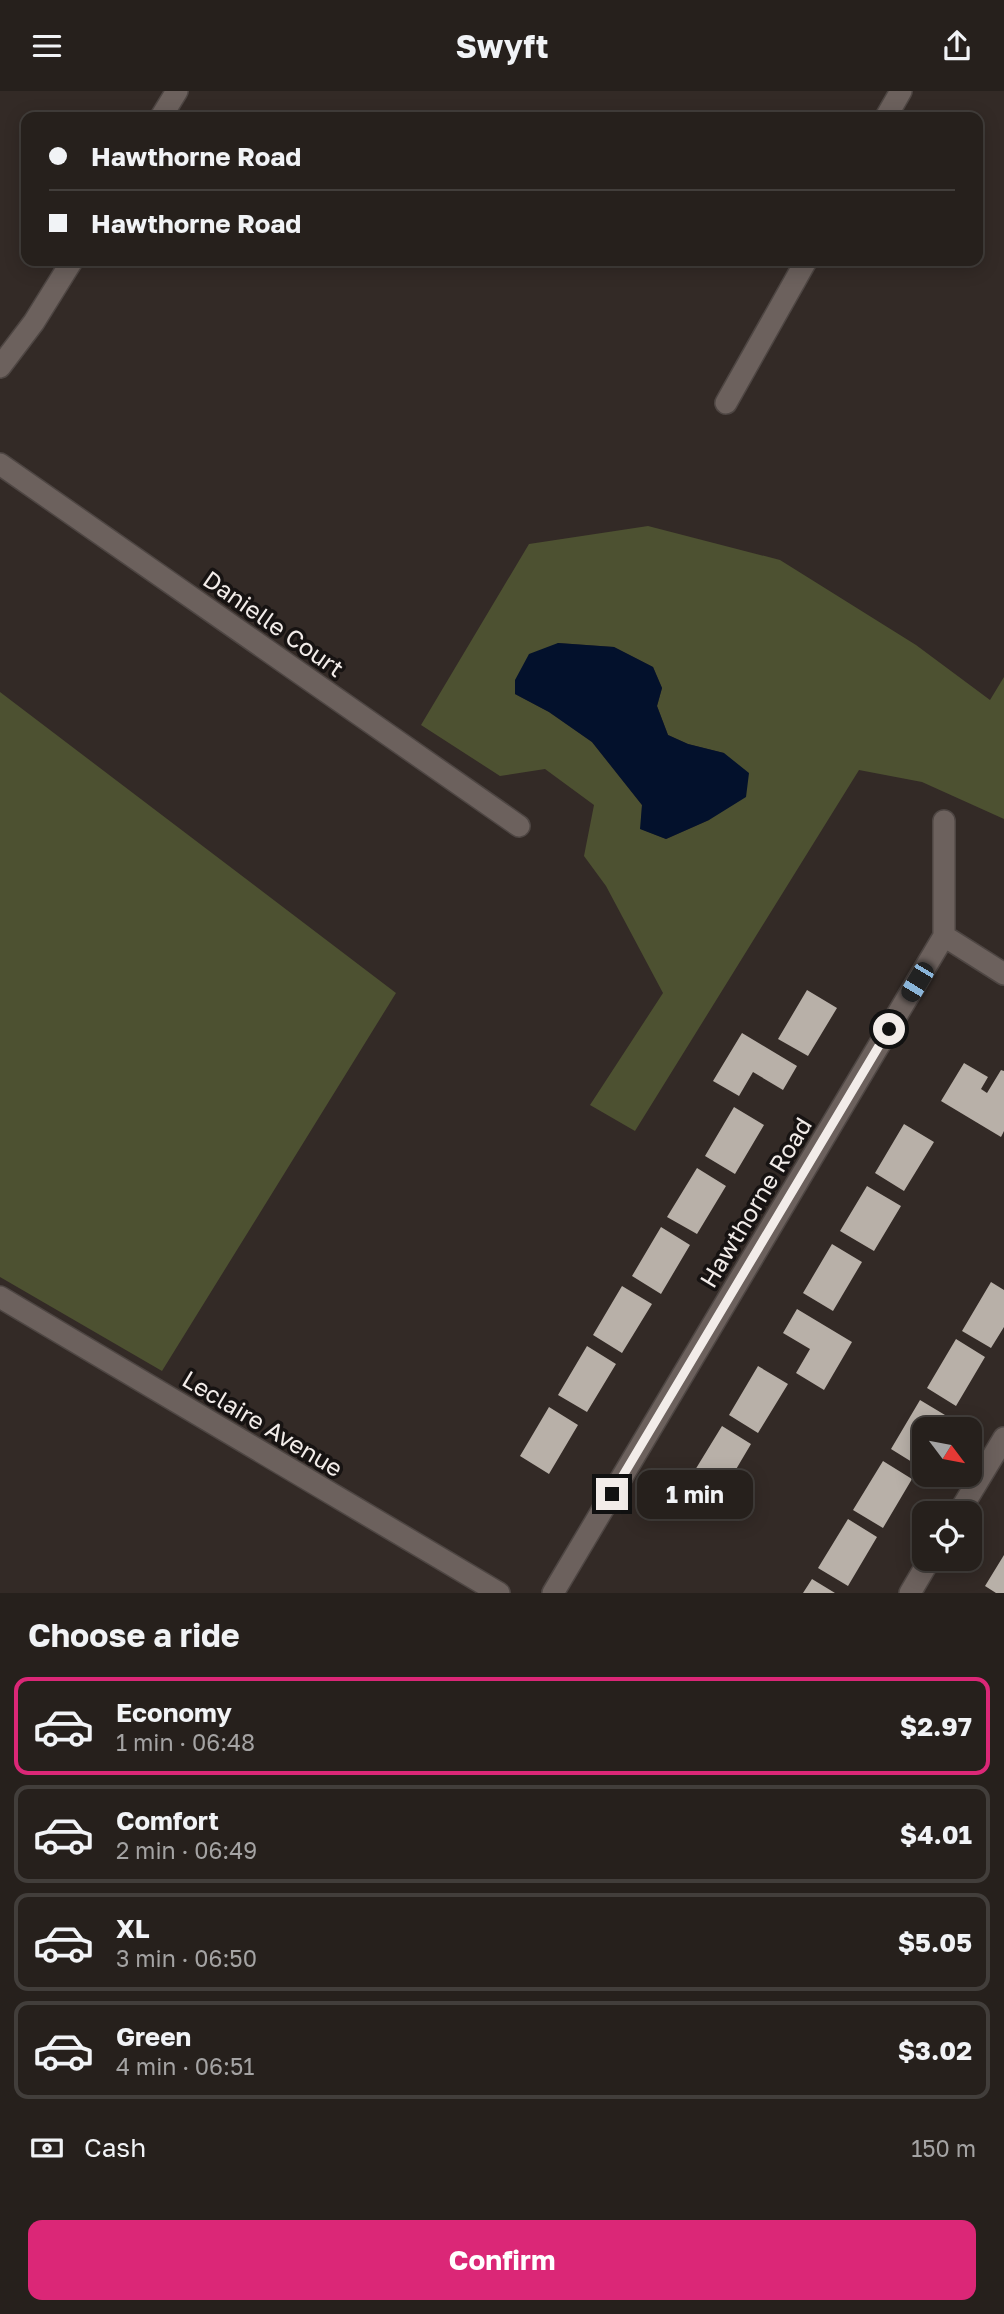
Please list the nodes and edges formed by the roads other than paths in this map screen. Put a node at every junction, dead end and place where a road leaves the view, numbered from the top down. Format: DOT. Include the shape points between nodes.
graph roads {
  1 [pos="177,91"];
  2 [pos="901,91"];
  3 [pos="164,112"];
  4 [pos="889,112"];
  5 [pos="69,266"];
  6 [pos="803,266"];
  7 [pos="0,367"];
  8 [pos="726,403"];
  9 [pos="0,464"];
  10 [pos="944,821"];
  11 [pos="519,825"];
  12 [pos="944,936"];
  13 [pos="1004,974"];
  14 [pos="0,1297"];
  15 [pos="1004,1438"];
  16 [pos="966,1501"];
  17 [pos="923,1571"];
  18 [pos="499,1593"];
  19 [pos="553,1593"];
  20 [pos="910,1593"];
  1 -- 3 [label="street"];
  2 -- 4 [label="street"];
  5 -- 7 [label="street"];
  6 -- 8 [label="street"];
  9 -- 11 [label="street, Danielle Court"];
  10 -- 12 [label="street"];
  12 -- 13 [label="street"];
  12 -- 19 [label="street, Hawthorne Road"];
  14 -- 18 [label="street, Leclaire Avenue"];
  15 -- 16 [label="street"];
  17 -- 20 [label="street"];
}
